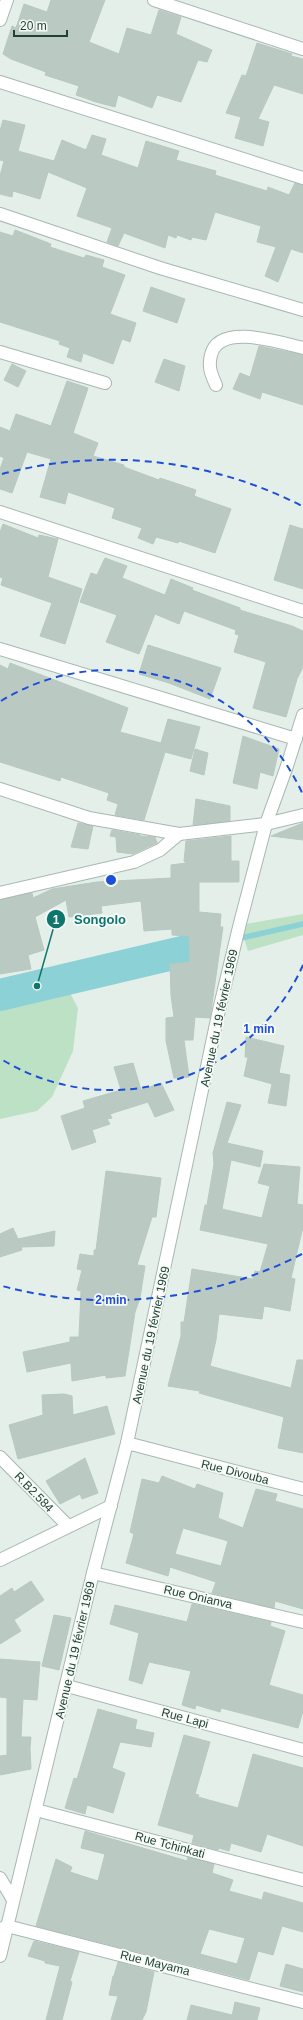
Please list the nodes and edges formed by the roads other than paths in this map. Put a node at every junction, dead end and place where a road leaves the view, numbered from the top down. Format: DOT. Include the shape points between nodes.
graph roads {
  1 [pos="7,0"];
  2 [pos="154,0"];
  3 [pos="0,20"];
  4 [pos="303,49"];
  5 [pos="0,82"];
  6 [pos="303,178"];
  7 [pos="0,214"];
  8 [pos="303,310"];
  9 [pos="303,348"];
  10 [pos="0,352"];
  11 [pos="106,383"];
  12 [pos="216,385"];
  13 [pos="0,512"];
  14 [pos="303,610"];
  15 [pos="0,649"];
  16 [pos="303,715"];
  17 [pos="296,739"];
  18 [pos="0,789"];
  19 [pos="303,815"];
  20 [pos="266,824"];
  21 [pos="179,834"];
  22 [pos="0,893"];
  23 [pos="127,1443"];
  24 [pos="0,1457"];
  25 [pos="303,1489"];
  26 [pos="111,1506"];
  27 [pos="68,1526"];
  28 [pos="0,1560"];
  29 [pos="93,1573"];
  30 [pos="303,1622"];
  31 [pos="67,1686"];
  32 [pos="303,1750"];
  33 [pos="36,1810"];
  34 [pos="0,1878"];
  35 [pos="303,1880"];
  36 [pos="13,1900"];
  37 [pos="4,1928"];
  38 [pos="0,1956"];
  39 [pos="303,2002"];
  1 -- 3 [label="street"];
  2 -- 4 [label="street"];
  5 -- 6 [label="street"];
  7 -- 8 [label="street" via="160,268"];
  9 -- 12 [label="street" via="262,338 239,337 220,342 212,349 209,363"];
  10 -- 11 [label="street"];
  13 -- 14 [label="street"];
  15 -- 17 [label="street"];
  16 -- 17 [label="street, Avenue du 19 février 1969"];
  17 -- 20 [label="street, Avenue du 19 février 1969"];
  18 -- 21 [label="street" via="89,818"];
  19 -- 20 [label="street"];
  20 -- 21 [label="street"];
  20 -- 23 [label="street, Avenue du 19 février 1969" via="219,1010"];
  21 -- 22 [label="street" via="160,850 134,862"];
  23 -- 25 [label="street, Rue Divouba"];
  23 -- 26 [label="street, Avenue du 19 février 1969"];
  24 -- 27 [label="street, R.B2.584"];
  26 -- 27 [label="street"];
  26 -- 29 [label="street, Avenue du 19 février 1969"];
  27 -- 28 [label="street"];
  29 -- 30 [label="street, Rue Onianva"];
  29 -- 31 [label="street, Avenue du 19 février 1969"];
  31 -- 32 [label="street, Rue Lapi"];
  31 -- 33 [label="street, Avenue du 19 février 1969"];
  33 -- 35 [label="street, Rue Tchinkati"];
  33 -- 36 [label="street, Avenue du 19 février 1969"];
  34 -- 36 [label="street"];
  36 -- 37 [label="street, Avenue du 19 février 1969"];
  37 -- 38 [label="street, Avenue du 19 février 1969"];
  37 -- 39 [label="street, Rue Mayama"];
}
